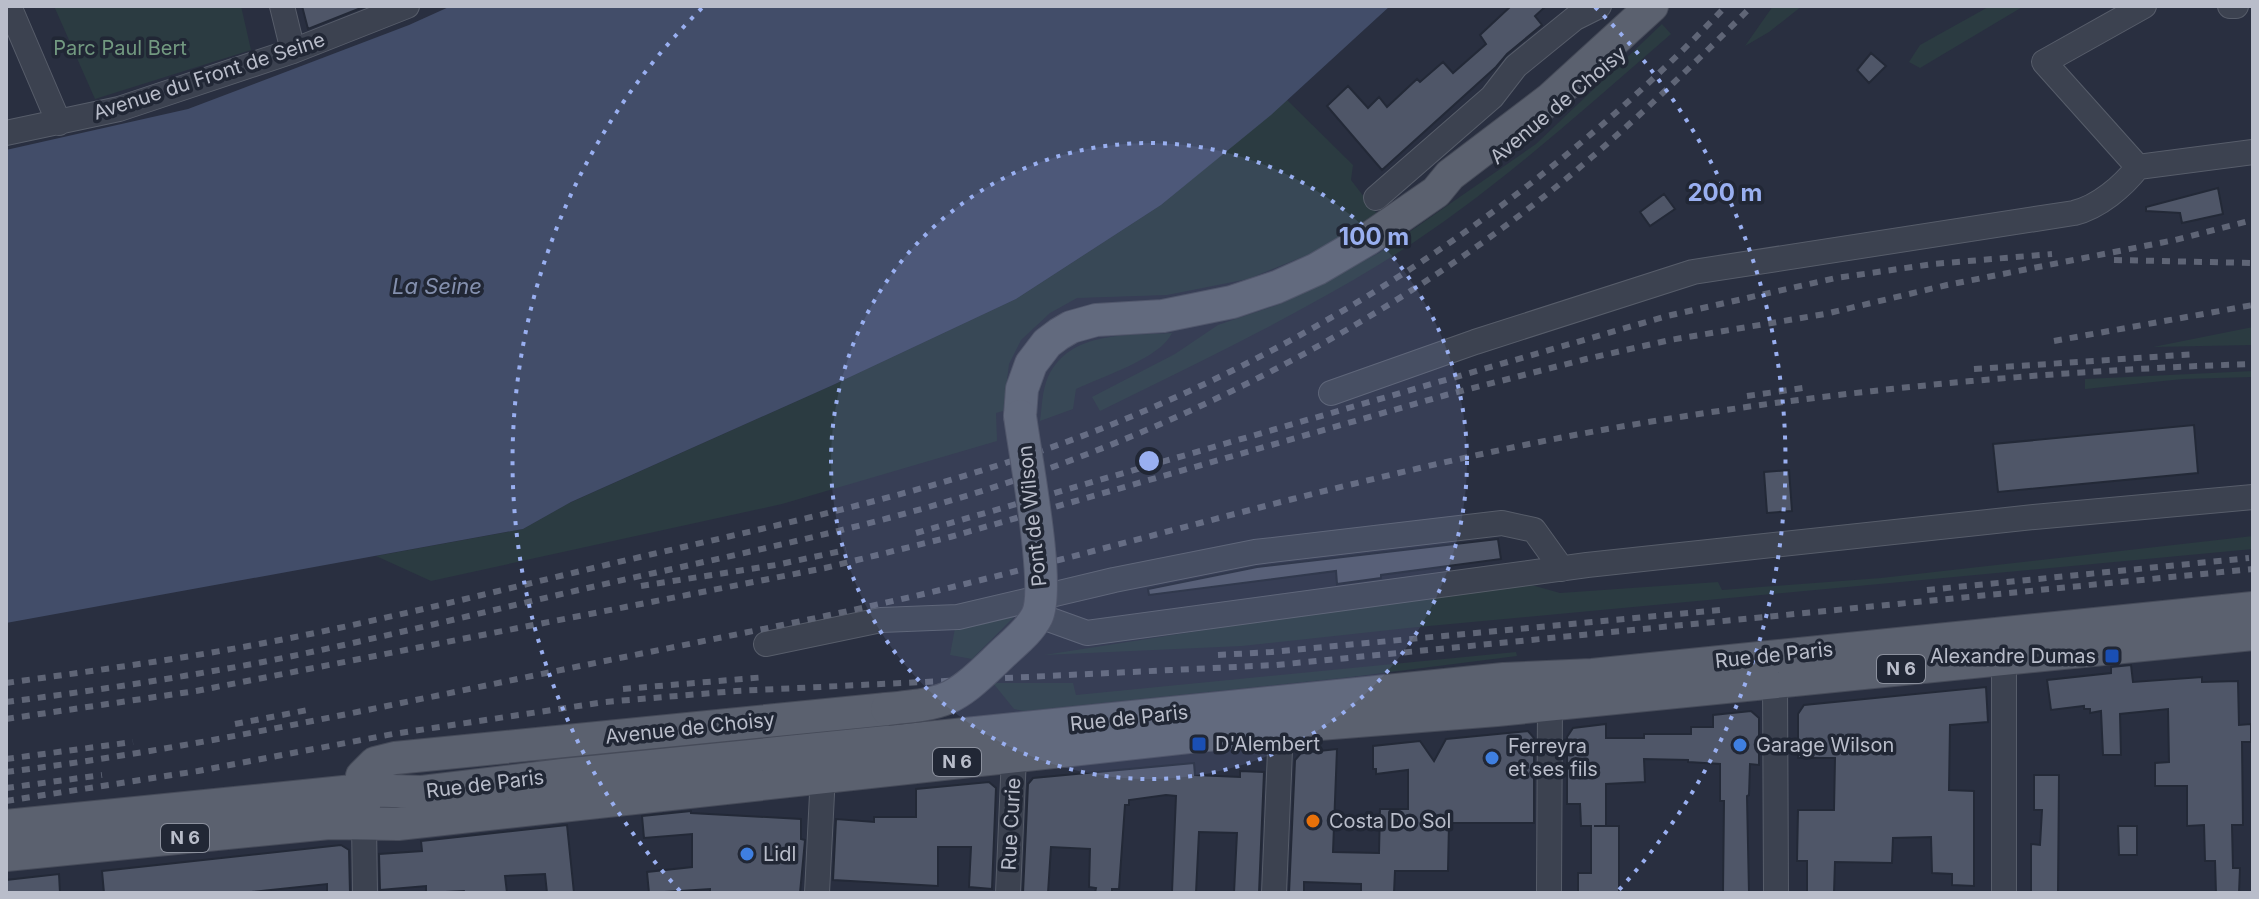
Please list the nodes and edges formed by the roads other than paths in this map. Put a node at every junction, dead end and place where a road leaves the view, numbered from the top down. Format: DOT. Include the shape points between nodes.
graph roads {
  1 [pos="9,6"];
  2 [pos="282,6"];
  3 [pos="407,6"];
  4 [pos="1599,6"];
  5 [pos="1652,6"];
  6 [pos="1672,6"];
  7 [pos="2144,6"];
  8 [pos="293,51"];
  9 [pos="1492,97"];
  10 [pos="59,123"];
  11 [pos="1523,128"];
  12 [pos="6,133"];
  13 [pos="2253,152"];
  14 [pos="2138,167"];
  15 [pos="1376,198"];
  16 [pos="1331,393"];
  17 [pos="1020,416"];
  18 [pos="2253,497"];
  19 [pos="1562,569"];
  20 [pos="2253,608"];
  21 [pos="1037,615"];
  22 [pos="2253,634"];
  23 [pos="766,644"];
  24 [pos="2004,658"];
  25 [pos="1592,675"];
  26 [pos="1526,677"];
  27 [pos="1775,681"];
  28 [pos="1550,704"];
  29 [pos="1281,727"];
  30 [pos="1014,756"];
  31 [pos="821,776"];
  32 [pos="363,790"];
  33 [pos="364,824"];
  34 [pos="6,826"];
  35 [pos="6,855"];
  36 [pos="365,893"];
  37 [pos="817,893"];
  38 [pos="1008,893"];
  39 [pos="1274,893"];
  40 [pos="1549,893"];
  41 [pos="1776,893"];
  42 [pos="2004,893"];
  1 -- 10 [label="street"];
  2 -- 8 [label="street"];
  3 -- 8 [label="street, Avenue du Front de Seine"];
  4 -- 9 [label="street" via="1575,18 1516,66"];
  5 -- 11 [label="main road, Avenue de Choisy"];
  6 -- 11 [label="main road, Avenue de Choisy"];
  7 -- 14 [label="street" via="2044,62"];
  8 -- 10 [label="street, Avenue du Front de Seine" via="119,109"];
  9 -- 11 [label="street"];
  9 -- 15 [label="street"];
  10 -- 12 [label="street, Avenue du Front de Seine"];
  11 -- 17 [label="main road, Avenue de Choisy" via="1457,185 1436,192 1335,258 1266,291 1190,312 1071,327 1047,343 1031,364"];
  13 -- 14 [label="street"];
  14 -- 16 [label="street" via="2084,210 1693,272"];
  17 -- 21 [label="main road, Pont de Wilson, bridge" via="1041,574"];
  18 -- 19 [label="street"];
  19 -- 21 [label="street" via="1087,633"];
  19 -- 23 [label="street" via="1534,530 1502,523 1255,552 958,617 881,620"];
  20 -- 25 [label="main road, Rue de Paris / N 6"];
  21 -- 32 [label="main road, Avenue de Choisy, bridge" via="960,693 939,702 395,758 375,763 362,776"];
  22 -- 24 [label="main road, Rue de Paris / N 6"];
  24 -- 27 [label="main road, Rue de Paris / N 6"];
  24 -- 42 [label="street"];
  25 -- 26 [label="main road, Rue de Paris / N 6"];
  25 -- 28 [label="main road, N 6"];
  26 -- 28 [label="street"];
  26 -- 32 [label="main road, Rue de Paris / N 6" via="422,792"];
  27 -- 28 [label="main road, Rue de Paris / N 6"];
  27 -- 41 [label="street"];
  28 -- 29 [label="main road, Rue de Paris / N 6"];
  28 -- 40 [label="street"];
  29 -- 30 [label="main road, Rue de Paris / N 6"];
  29 -- 39 [label="street"];
  30 -- 31 [label="main road, Rue de Paris / N 6"];
  30 -- 38 [label="street, Rue Curie"];
  31 -- 33 [label="main road, Rue de Paris / N 6"];
  31 -- 37 [label="street"];
  32 -- 33 [label="main road"];
  32 -- 34 [label="main road, Rue de Paris / N 6"];
  33 -- 35 [label="main road, Rue de Paris / N 6" via="329,823"];
  33 -- 36 [label="street"];
}
